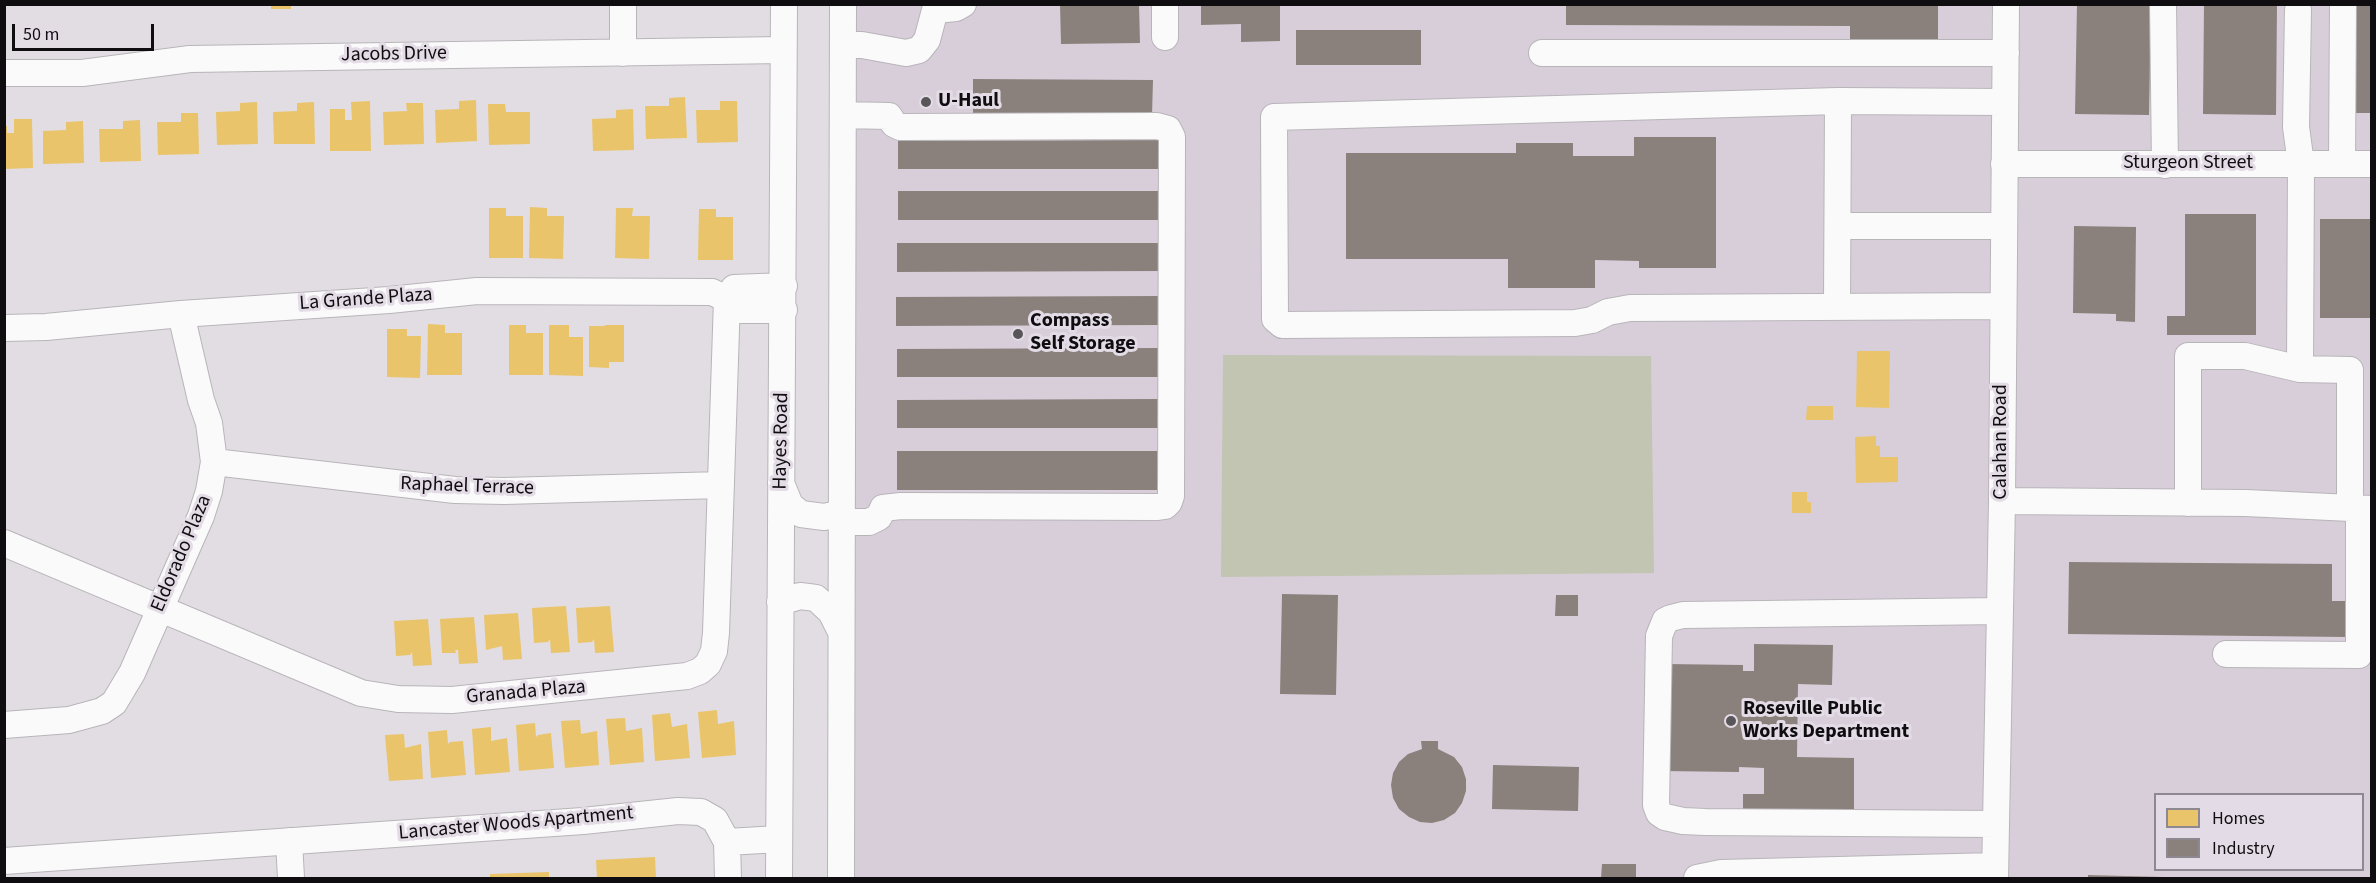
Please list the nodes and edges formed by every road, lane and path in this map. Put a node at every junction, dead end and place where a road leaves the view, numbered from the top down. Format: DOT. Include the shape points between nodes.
graph roads {
  1 [pos="623,4"];
  2 [pos="784,4"];
  3 [pos="843,4"];
  4 [pos="963,4"];
  5 [pos="1165,4"];
  6 [pos="2006,4"];
  7 [pos="2163,4"];
  8 [pos="2343,4"];
  9 [pos="935,7"];
  10 [pos="2298,10"];
  11 [pos="1165,37"];
  12 [pos="843,45"];
  13 [pos="783,50"];
  14 [pos="623,53"];
  15 [pos="1542,53"];
  16 [pos="2006,53"];
  17 [pos="4,73"];
  18 [pos="1839,101"];
  19 [pos="2005,102"];
  20 [pos="843,115"];
  21 [pos="2004,164"];
  22 [pos="2301,164"];
  23 [pos="2342,164"];
  24 [pos="2372,164"];
  25 [pos="2165,165"];
  26 [pos="1838,226"];
  27 [pos="2004,226"];
  28 [pos="784,298"];
  29 [pos="727,299"];
  30 [pos="1837,306"];
  31 [pos="2003,306"];
  32 [pos="181,314"];
  33 [pos="4,328"];
  34 [pos="2300,369"];
  35 [pos="214,462"];
  36 [pos="781,483"];
  37 [pos="721,485"];
  38 [pos="2002,501"];
  39 [pos="2188,502"];
  40 [pos="2360,509"];
  41 [pos="842,516"];
  42 [pos="4,543"];
  43 [pos="780,602"];
  44 [pos="159,608"];
  45 [pos="2000,611"];
  46 [pos="842,635"];
  47 [pos="2226,654"];
  48 [pos="4,725"];
  49 [pos="1996,824"];
  50 [pos="779,839"];
  51 [pos="289,841"];
  52 [pos="728,842"];
  53 [pos="4,861"];
  54 [pos="1995,872"];
  55 [pos="291,879"];
  56 [pos="728,879"];
  57 [pos="779,879"];
  58 [pos="841,879"];
  59 [pos="1696,879"];
  1 -- 14 [label="street"];
  2 -- 13 [label="street, Hayes Road"];
  3 -- 12 [label="street"];
  4 -- 9 [label="street" via="956,8"];
  5 -- 11 [label="street"];
  6 -- 16 [label="street, Calahan Road"];
  7 -- 25 [label="street"];
  8 -- 23 [label="street"];
  9 -- 12 [label="street" via="927,40 919,50 906,53"];
  10 -- 22 [label="street" via="2296,127"];
  12 -- 20 [label="street"];
  13 -- 14 [label="street, Jacobs Drive"];
  13 -- 28 [label="street, Hayes Road"];
  14 -- 17 [label="street, Jacobs Drive" via="190,59 82,73"];
  15 -- 16 [label="street"];
  16 -- 19 [label="street, Calahan Road"];
  18 -- 19 [label="street"];
  18 -- 26 [label="street"];
  18 -- 30 [label="street" via="1274,117 1275,320 1282,325 1575,323 1630,308"];
  19 -- 21 [label="street, Calahan Road"];
  20 -- 41 [label="street"];
  20 -- 41 [label="street" via="889,116 900,127 1157,126 1168,129 1172,137 1170,502 1158,507 901,506 883,508 879,517 869,522"];
  21 -- 25 [label="street, Sturgeon Street"];
  21 -- 27 [label="street, Calahan Road"];
  22 -- 23 [label="street, Sturgeon Street"];
  22 -- 25 [label="street, Sturgeon Street"];
  22 -- 34 [label="street"];
  23 -- 24 [label="street, Sturgeon Street"];
  26 -- 27 [label="street"];
  26 -- 30 [label="street"];
  27 -- 31 [label="street, Calahan Road"];
  28 -- 29 [label="street" via="734,288"];
  28 -- 36 [label="street, Hayes Road"];
  29 -- 32 [label="street, La Grande Plaza" via="712,292 477,291"];
  29 -- 37 [label="street, Granada Plaza"];
  30 -- 31 [label="street"];
  31 -- 38 [label="street, Calahan Road"];
  32 -- 33 [label="street, La Grande Plaza"];
  32 -- 35 [label="street, Eldorado Plaza" via="209,423"];
  34 -- 39 [label="street" via="2246,356 2188,356"];
  34 -- 40 [label="street" via="2350,370"];
  35 -- 37 [label="street, Raphael Terrace" via="455,490"];
  35 -- 44 [label="street, Eldorado Plaza" via="201,516"];
  36 -- 41 [label="street" via="790,505 801,514"];
  36 -- 43 [label="street, Hayes Road"];
  37 -- 44 [label="street, Granada Plaza" via="714,651 708,664 687,676 452,700 398,699 361,693"];
  38 -- 39 [label="street"];
  38 -- 45 [label="street, Calahan Road"];
  39 -- 40 [label="street"];
  40 -- 47 [label="street" via="2359,656"];
  41 -- 46 [label="street"];
  42 -- 44 [label="street, Granada Plaza"];
  43 -- 46 [label="street" via="800,596 816,598 831,612"];
  43 -- 50 [label="street, Hayes Road"];
  44 -- 48 [label="street, Eldorado Plaza" via="114,703 102,711 69,720"];
  45 -- 49 [label="street, Calahan Road"];
  45 -- 49 [label="street" via="1683,615 1665,621 1659,636 1656,805 1665,817 1705,822"];
  46 -- 58 [label="street"];
  49 -- 54 [label="street, Calahan Road"];
  50 -- 52 [label="street"];
  50 -- 57 [label="street, Hayes Road"];
  51 -- 52 [label="street, Lancaster Woods Apartment" via="583,821 678,810 701,812 715,820"];
  51 -- 53 [label="street, Lancaster Woods Apartment"];
  51 -- 55 [label="street"];
  52 -- 56 [label="street"];
  54 -- 59 [label="street" via="1721,873"];
}
